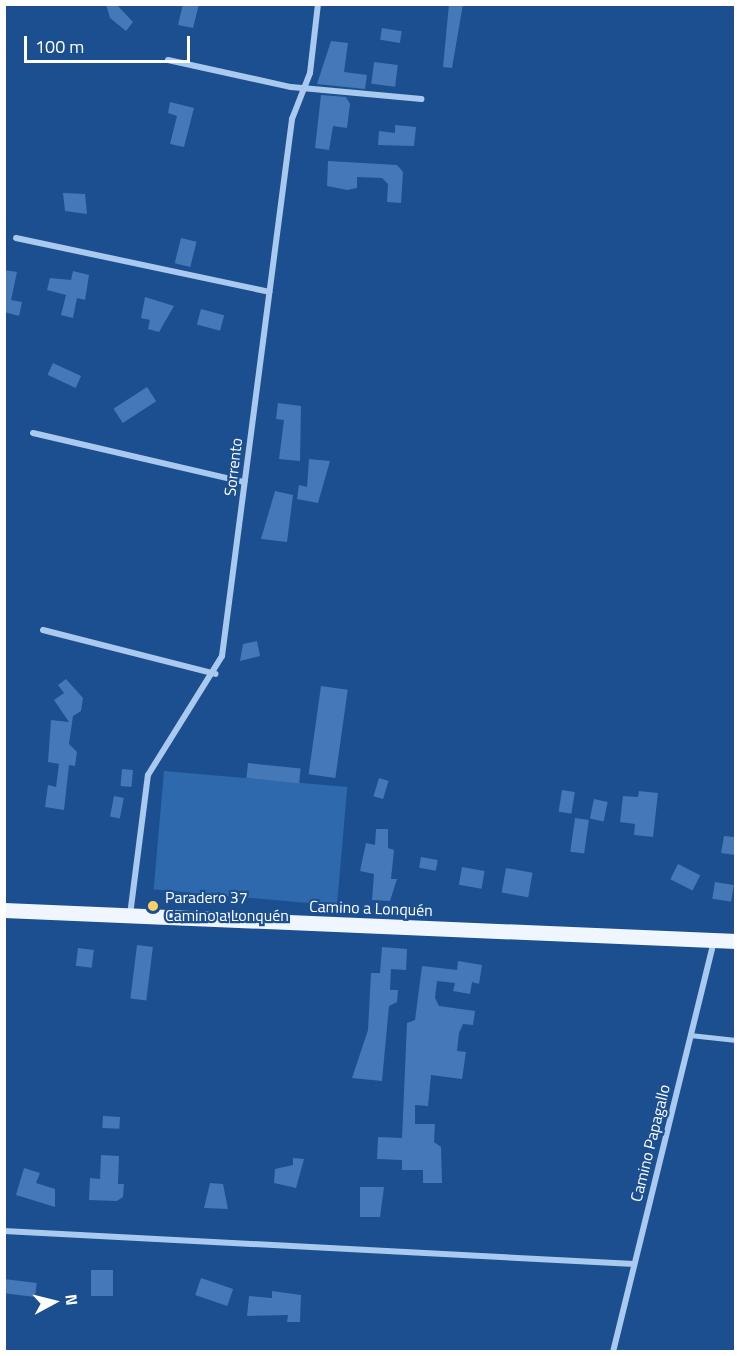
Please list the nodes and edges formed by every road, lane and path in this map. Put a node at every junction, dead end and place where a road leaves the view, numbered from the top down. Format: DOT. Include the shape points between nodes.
graph roads {
  1 [pos="318,4"];
  2 [pos="168,60"];
  3 [pos="304,87"];
  4 [pos="421,99"];
  5 [pos="16,238"];
  6 [pos="269,292"];
  7 [pos="33,432"];
  8 [pos="244,482"];
  9 [pos="43,630"];
  10 [pos="215,674"];
  11 [pos="4,910"];
  12 [pos="129,915"];
  13 [pos="714,940"];
  14 [pos="735,941"];
  15 [pos="690,1035"];
  16 [pos="735,1040"];
  17 [pos="4,1231"];
  18 [pos="634,1264"];
  19 [pos="613,1352"];
  1 -- 3 [label="street, Sorrento"];
  2 -- 3 [label="street"];
  3 -- 4 [label="street"];
  3 -- 6 [label="street, Sorrento" via="292,119"];
  5 -- 6 [label="street"];
  6 -- 8 [label="street, Sorrento"];
  7 -- 8 [label="street"];
  8 -- 10 [label="street, Sorrento"];
  9 -- 10 [label="street"];
  10 -- 12 [label="street, Sorrento" via="148,775"];
  11 -- 12 [label="main road, Camino a Lonquén"];
  12 -- 13 [label="main road, Camino a Lonquén"];
  13 -- 14 [label="main road, Camino a Lonquén"];
  13 -- 15 [label="street, Camino Papagallo"];
  15 -- 16 [label="lane"];
  15 -- 18 [label="street, Camino Papagallo"];
  17 -- 18 [label="street"];
  18 -- 19 [label="street, Camino Papagallo"];
}
